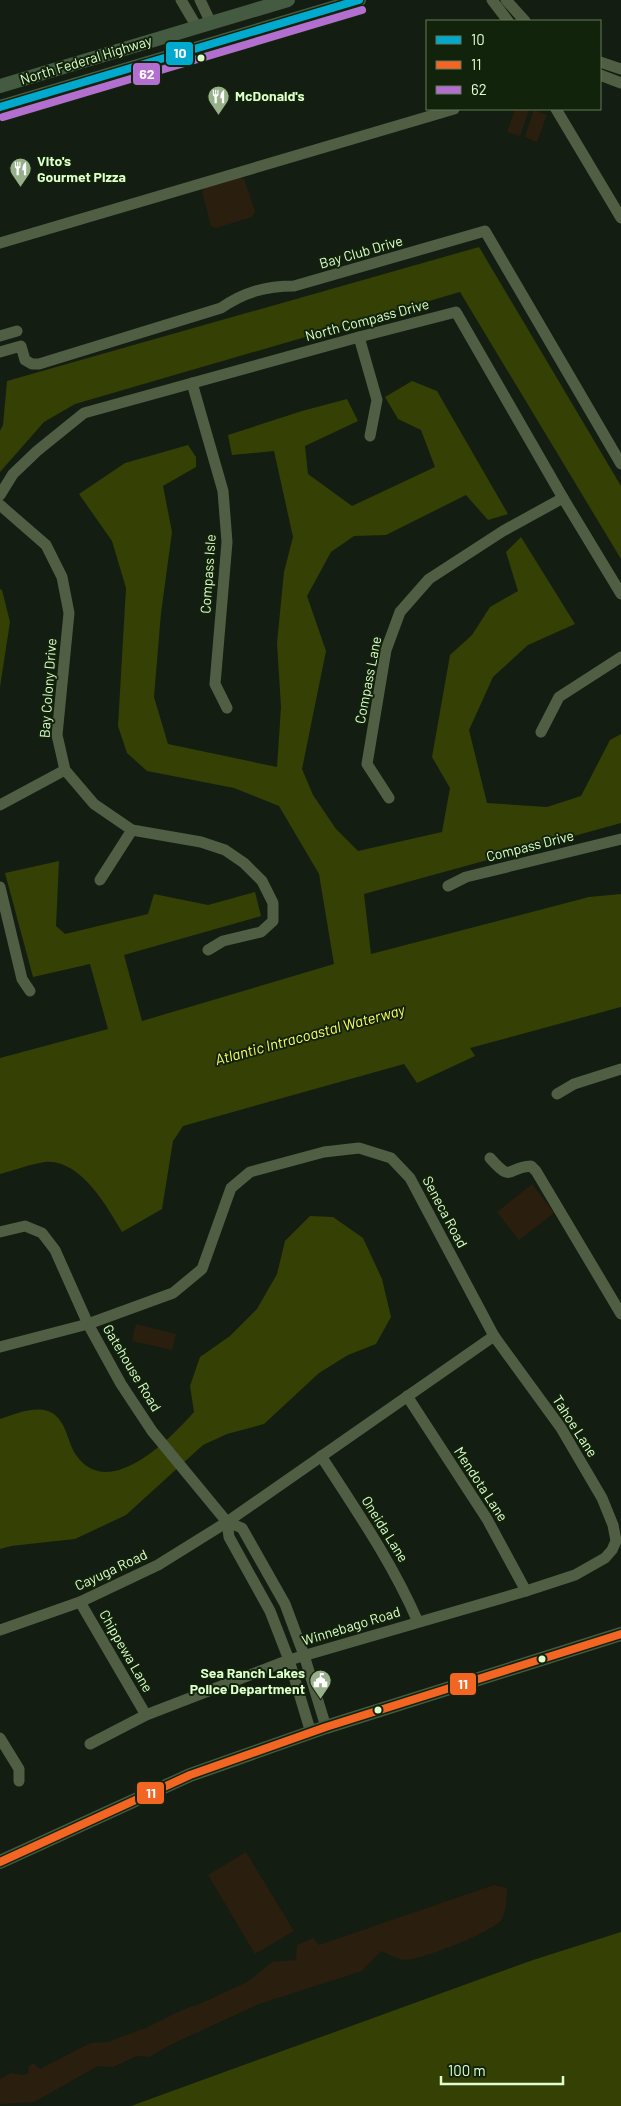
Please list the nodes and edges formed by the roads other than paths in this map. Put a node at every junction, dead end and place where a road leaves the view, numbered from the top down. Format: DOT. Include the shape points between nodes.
graph roads {
  1 [pos="181,0"];
  2 [pos="200,0"];
  3 [pos="288,0"];
  4 [pos="359,0"];
  5 [pos="492,0"];
  6 [pos="506,0"];
  7 [pos="226,19"];
  8 [pos="507,20"];
  9 [pos="524,20"];
  10 [pos="211,23"];
  11 [pos="197,27"];
  12 [pos="211,44"];
  13 [pos="190,50"];
  14 [pos="601,62"];
  15 [pos="621,69"];
  16 [pos="52,70"];
  17 [pos="601,75"];
  18 [pos="621,83"];
  19 [pos="0,86"];
  20 [pos="36,96"];
  21 [pos="0,106"];
  22 [pos="451,110"];
  23 [pos="557,110"];
  24 [pos="621,218"];
  25 [pos="0,243"];
  26 [pos="17,331"];
  27 [pos="0,336"];
  28 [pos="358,336"];
  29 [pos="0,352"];
  30 [pos="192,383"];
  31 [pos="370,436"];
  32 [pos="621,464"];
  33 [pos="0,495"];
  34 [pos="562,498"];
  35 [pos="0,505"];
  36 [pos="621,594"];
  37 [pos="621,658"];
  38 [pos="227,708"];
  39 [pos="541,732"];
  40 [pos="65,770"];
  41 [pos="389,798"];
  42 [pos="0,805"];
  43 [pos="132,830"];
  44 [pos="621,839"];
  45 [pos="100,880"];
  46 [pos="448,886"];
  47 [pos="0,887"];
  48 [pos="208,950"];
  49 [pos="30,991"];
  50 [pos="621,1069"];
  51 [pos="557,1094"];
  52 [pos="490,1158"];
  53 [pos="0,1232"];
  54 [pos="621,1314"];
  55 [pos="88,1324"];
  56 [pos="494,1336"];
  57 [pos="0,1347"];
  58 [pos="406,1396"];
  59 [pos="320,1456"];
  60 [pos="227,1522"];
  61 [pos="616,1541"];
  62 [pos="526,1591"];
  63 [pos="80,1602"];
  64 [pos="418,1622"];
  65 [pos="0,1630"];
  66 [pos="621,1634"];
  67 [pos="304,1655"];
  68 [pos="289,1660"];
  69 [pos="146,1714"];
  70 [pos="326,1727"];
  71 [pos="310,1733"];
  72 [pos="0,1738"];
  73 [pos="90,1744"];
  74 [pos="19,1781"];
  75 [pos="0,1862"];
  1 -- 11 [label="street"];
  2 -- 10 [label="street"];
  3 -- 7 [label="main road, North Federal Highway"];
  4 -- 12 [label="main road, North Federal Highway"];
  5 -- 8 [label="street"];
  6 -- 9 [label="street"];
  7 -- 10 [label="main road, North Federal Highway"];
  7 -- 12 [label="main road" via="213,31"];
  10 -- 11 [label="main road, North Federal Highway"];
  10 -- 13 [label="main road" via="204,37"];
  11 -- 16 [label="main road, North Federal Highway"];
  12 -- 13 [label="main road, North Federal Highway"];
  13 -- 20 [label="main road, North Federal Highway"];
  14 -- 15 [label="street"];
  16 -- 19 [label="main road, North Federal Highway"];
  16 -- 20 [label="main road" via="37,84"];
  17 -- 18 [label="street"];
  20 -- 21 [label="main road, North Federal Highway"];
  22 -- 25 [label="street"];
  23 -- 24 [label="street"];
  26 -- 27 [label="street"];
  28 -- 30 [label="street, North Compass Drive"];
  28 -- 31 [label="street" via="378,400"];
  28 -- 34 [label="street, North Compass Drive" via="456,312"];
  29 -- 32 [label="street, Bay Club Drive" via="21,346 25,360 38,364 221,308 237,297 262,288 294,286 485,231"];
  30 -- 33 [label="street, North Compass Drive" via="84,414 13,474"];
  30 -- 38 [label="street, Compass Isle" via="223,491 227,542 215,684"];
  34 -- 36 [label="street, North Compass Drive"];
  34 -- 41 [label="street, Compass Lane" via="429,578 400,612 386,650 367,764"];
  35 -- 40 [label="street, Bay Colony Drive" via="46,545 62,577 69,613 57,735"];
  37 -- 39 [label="street" via="559,697"];
  40 -- 42 [label="street"];
  40 -- 43 [label="street, Bay Colony Drive" via="94,804"];
  43 -- 45 [label="street"];
  43 -- 48 [label="street, Bay Colony Drive" via="201,842 225,850 262,881 273,903 273,921 261,932 223,941"];
  44 -- 46 [label="street, Compass Drive" via="466,878"];
  47 -- 49 [label="street" via="22,979"];
  50 -- 51 [label="street" via="574,1084"];
  52 -- 54 [label="street" via="501,1171 509,1173 525,1166 536,1171"];
  53 -- 55 [label="street, Gatehouse Road" via="25,1226 42,1232 55,1250"];
  55 -- 56 [label="street, Seneca Road" via="173,1293 202,1269 231,1188 250,1172 324,1152 359,1148 391,1158 410,1178"];
  55 -- 57 [label="street"];
  55 -- 60 [label="street, Gatehouse Road" via="152,1431"];
  56 -- 58 [label="street"];
  56 -- 61 [label="street, Tahoe Lane" via="561,1428 602,1498"];
  58 -- 59 [label="street"];
  58 -- 62 [label="street, Mendota Lane" via="486,1519"];
  59 -- 60 [label="street"];
  59 -- 64 [label="street, Oneida Lane" via="379,1546 403,1587"];
  60 -- 63 [label="street, Cayuga Road" via="158,1565"];
  60 -- 67 [label="street, Gatehouse Road" via="242,1528 259,1555 285,1604"];
  60 -- 68 [label="street, Gatehouse Road" via="229,1537 270,1611"];
  61 -- 62 [label="street, Winnebago Road" via="605,1558 575,1575"];
  62 -- 64 [label="street, Winnebago Road"];
  63 -- 65 [label="street, Cayuga Road"];
  63 -- 69 [label="street, Chippewa Lane"];
  64 -- 67 [label="street, Winnebago Road"];
  66 -- 70 [label="main road"];
  67 -- 68 [label="street, Winnebago Road"];
  67 -- 70 [label="street, Gatehouse Road"];
  68 -- 69 [label="street, Winnebago Road"];
  68 -- 71 [label="street, Gatehouse Road"];
  69 -- 73 [label="street, Winnebago Road"];
  70 -- 71 [label="main road"];
  71 -- 75 [label="main road" via="190,1775"];
  72 -- 74 [label="street" via="19,1770"];
}
